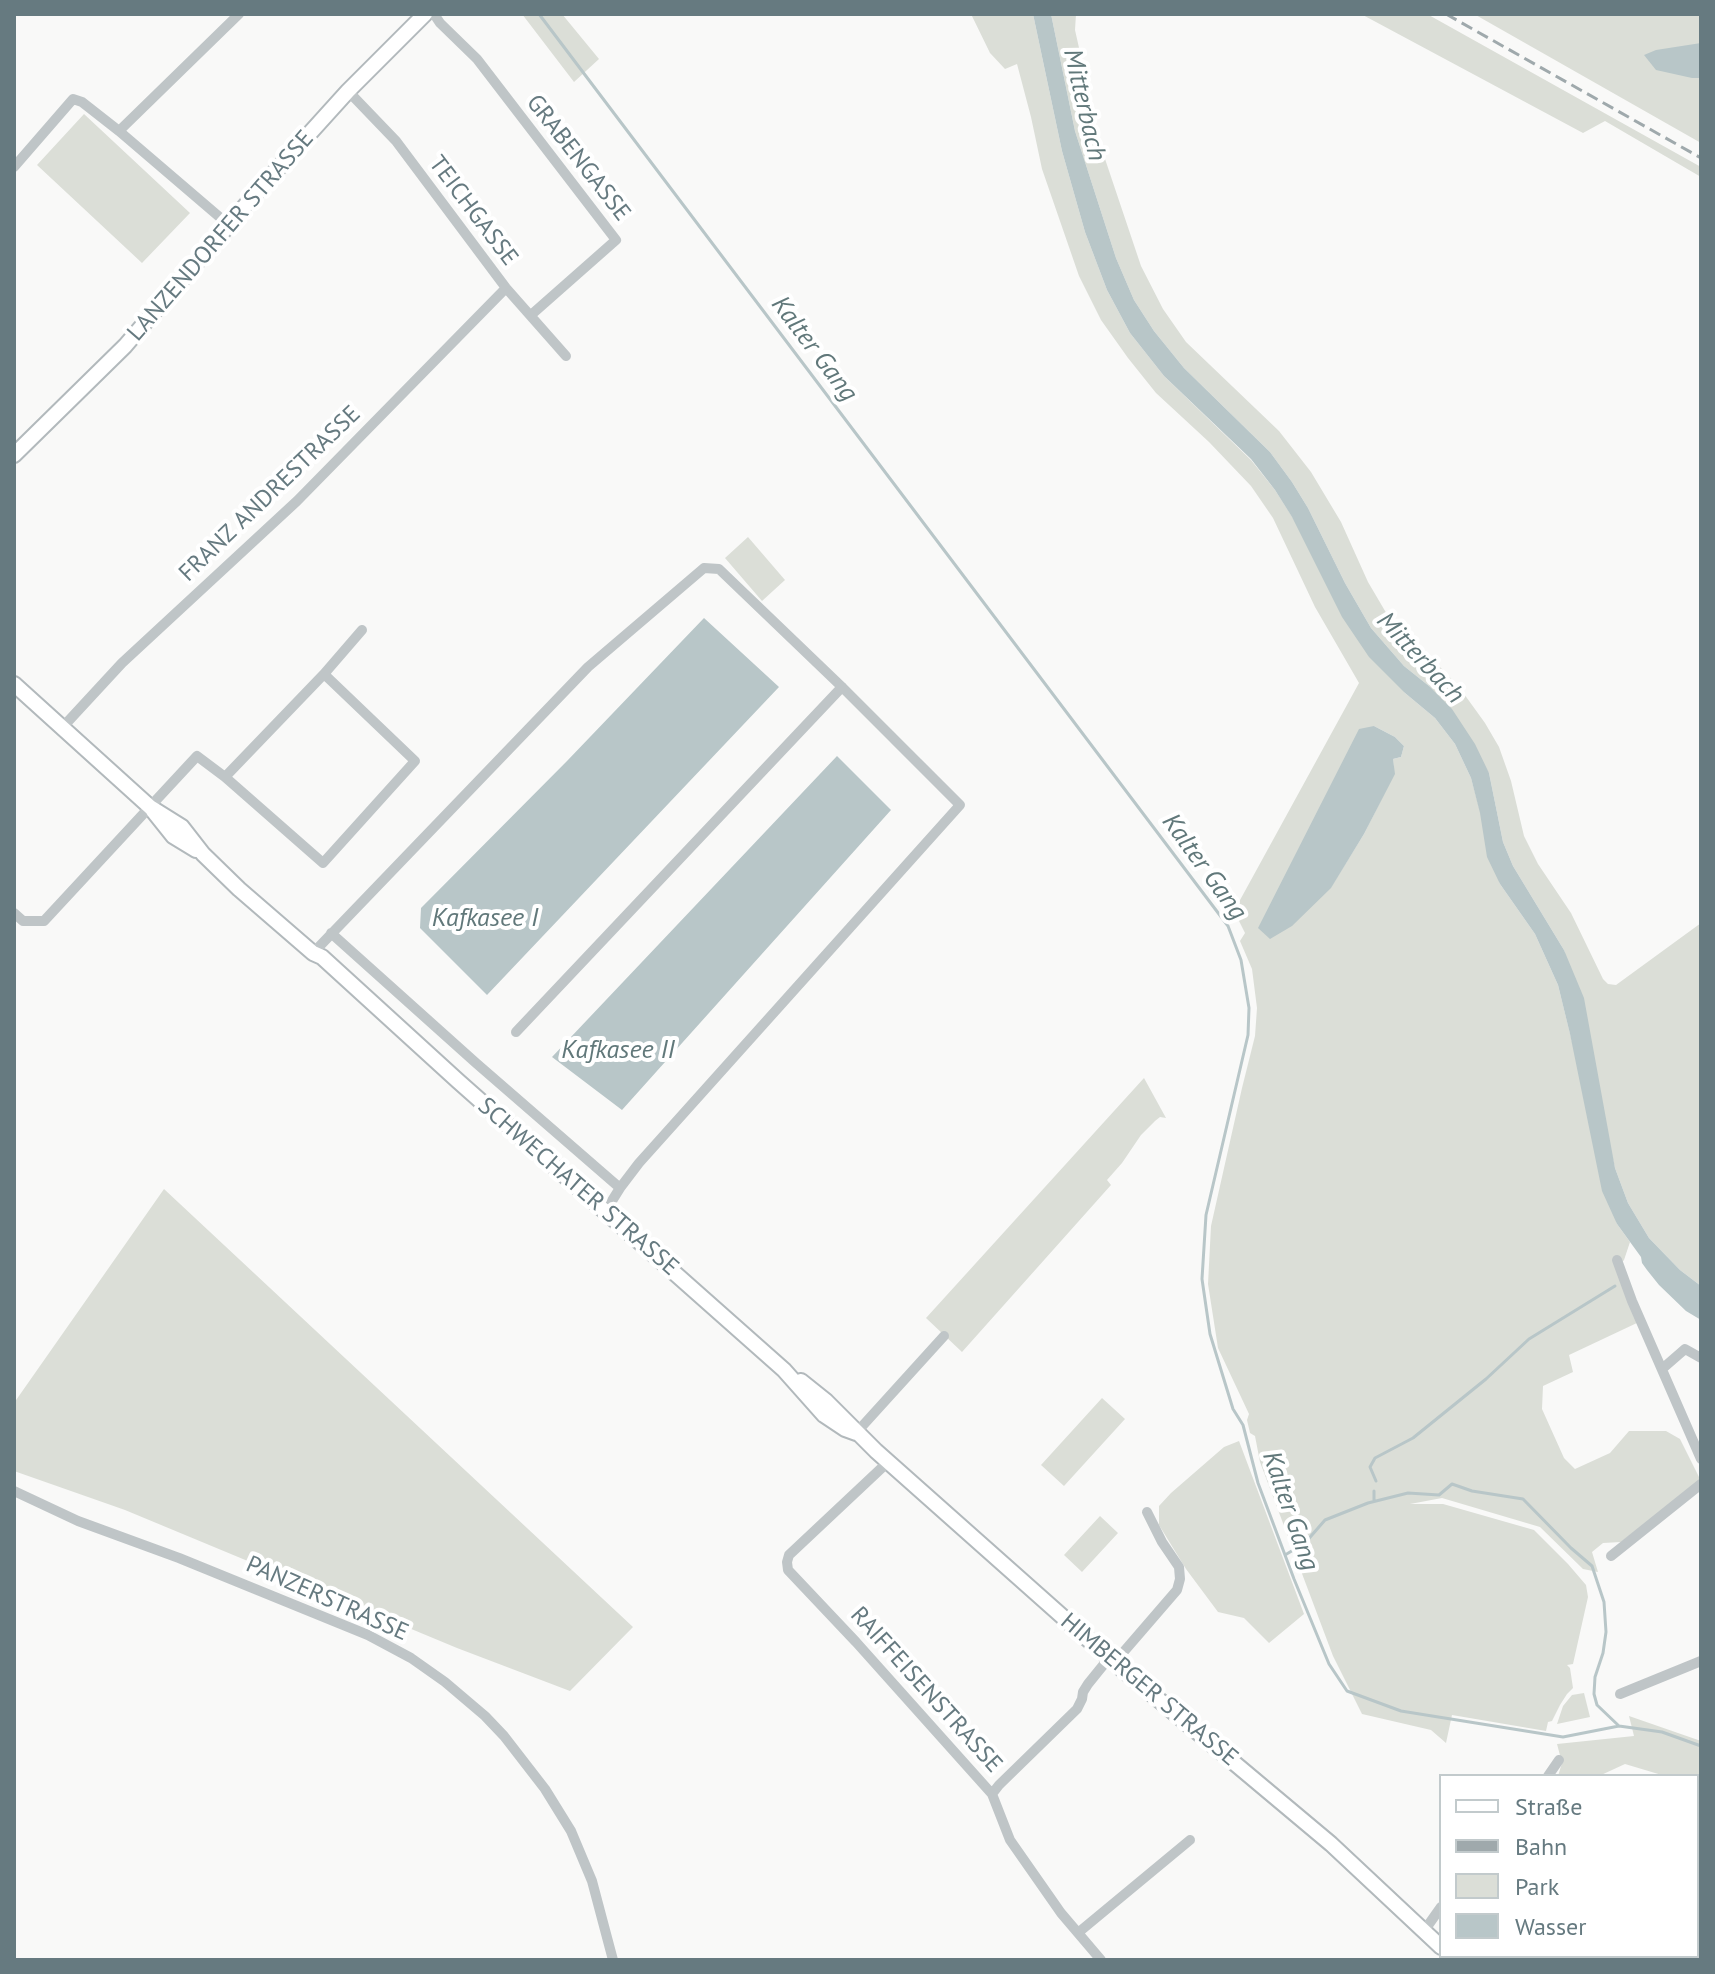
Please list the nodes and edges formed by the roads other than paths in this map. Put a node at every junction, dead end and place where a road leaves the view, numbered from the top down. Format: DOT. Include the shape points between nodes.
graph roads {
  1 [pos="239,14"];
  2 [pos="425,14"];
  3 [pos="434,14"];
  4 [pos="348,91"];
  5 [pos="119,131"];
  6 [pos="14,167"];
  7 [pos="230,226"];
  8 [pos="506,288"];
  9 [pos="531,315"];
  10 [pos="566,356"];
  11 [pos="14,455"];
  12 [pos="362,630"];
  13 [pos="324,674"];
  14 [pos="14,684"];
  15 [pos="842,687"];
  16 [pos="61,729"];
  17 [pos="225,777"];
  18 [pos="150,807"];
  19 [pos="14,913"];
  20 [pos="331,933"];
  21 [pos="313,953"];
  22 [pos="516,1032"];
  23 [pos="620,1188"];
  24 [pos="605,1212"];
  25 [pos="1617,1260"];
  26 [pos="944,1336"];
  27 [pos="1701,1358"];
  28 [pos="1662,1369"];
  29 [pos="856,1433"];
  30 [pos="1701,1459"];
  31 [pos="888,1462"];
  32 [pos="1701,1484"];
  33 [pos="14,1491"];
  34 [pos="1147,1512"];
  35 [pos="1611,1556"];
  36 [pos="1112,1660"];
  37 [pos="1701,1661"];
  38 [pos="1620,1694"];
  39 [pos="1559,1760"];
  40 [pos="1549,1774"];
  41 [pos="992,1794"];
  42 [pos="1190,1840"];
  43 [pos="1439,1910"];
  44 [pos="1424,1931"];
  45 [pos="1079,1932"];
  46 [pos="1439,1945"];
  47 [pos="613,1960"];
  48 [pos="1101,1960"];
  1 -- 5 [label="street"];
  2 -- 4 [label="main road, LANZENDORFER STRASSE"];
  3 -- 9 [label="street, GRABENGASSE" via="477,59 616,240"];
  4 -- 7 [label="main road, LANZENDORFER STRASSE"];
  4 -- 8 [label="street, TEICHGASSE" via="396,141"];
  5 -- 6 [label="street" via="73,99"];
  5 -- 7 [label="street"];
  7 -- 11 [label="main road, LANZENDORFER STRASSE" via="125,346"];
  8 -- 9 [label="street, TEICHGASSE"];
  8 -- 16 [label="street, FRANZ ANDRESTRASSE" via="297,501 122,663"];
  9 -- 10 [label="street, TEICHGASSE"];
  12 -- 13 [label="street"];
  13 -- 17 [label="street"];
  13 -- 17 [label="street" via="415,761 323,863"];
  14 -- 16 [label="main road, SCHWECHATER STRASSE"];
  15 -- 20 [label="street" via="719,569 704,568 588,667"];
  15 -- 22 [label="street"];
  15 -- 23 [label="street" via="960,805"];
  16 -- 18 [label="main road, SCHWECHATER STRASSE"];
  17 -- 18 [label="street" via="197,756"];
  18 -- 19 [label="street" via="44,921 23,921"];
  18 -- 21 [label="main road, SCHWECHATER STRASSE" via="182,827 239,889"];
  20 -- 21 [label="street"];
  20 -- 23 [label="street"];
  21 -- 24 [label="main road, SCHWECHATER STRASSE"];
  23 -- 24 [label="street"];
  24 -- 29 [label="main road, SCHWECHATER STRASSE" via="784,1370 824,1415"];
  25 -- 28 [label="street"];
  26 -- 29 [label="street"];
  27 -- 28 [label="street" via="1685,1349"];
  28 -- 30 [label="street"];
  29 -- 31 [label="main road, HIMBERGER STRASSE"];
  31 -- 36 [label="main road, HIMBERGER STRASSE"];
  31 -- 41 [label="street, RAIFFEISENSTRASSE" via="789,1555 788,1570"];
  32 -- 35 [label="street"];
  33 -- 47 [label="street, PANZERSTRASSE" via="368,1635 445,1682 504,1736 571,1831 592,1881"];
  34 -- 36 [label="street" via="1179,1567 1180,1579 1177,1590"];
  36 -- 41 [label="street" via="1088,1684 1077,1709"];
  36 -- 44 [label="main road, HIMBERGER STRASSE" via="1331,1844"];
  37 -- 38 [label="street"];
  39 -- 40 [label="street"];
  41 -- 45 [label="street, RAIFFEISENSTRASSE" via="1010,1840"];
  42 -- 45 [label="street"];
  43 -- 44 [label="street"];
  44 -- 46 [label="main road, HIMBERGER STRASSE"];
  45 -- 48 [label="street, RAIFFEISENSTRASSE"];
}
